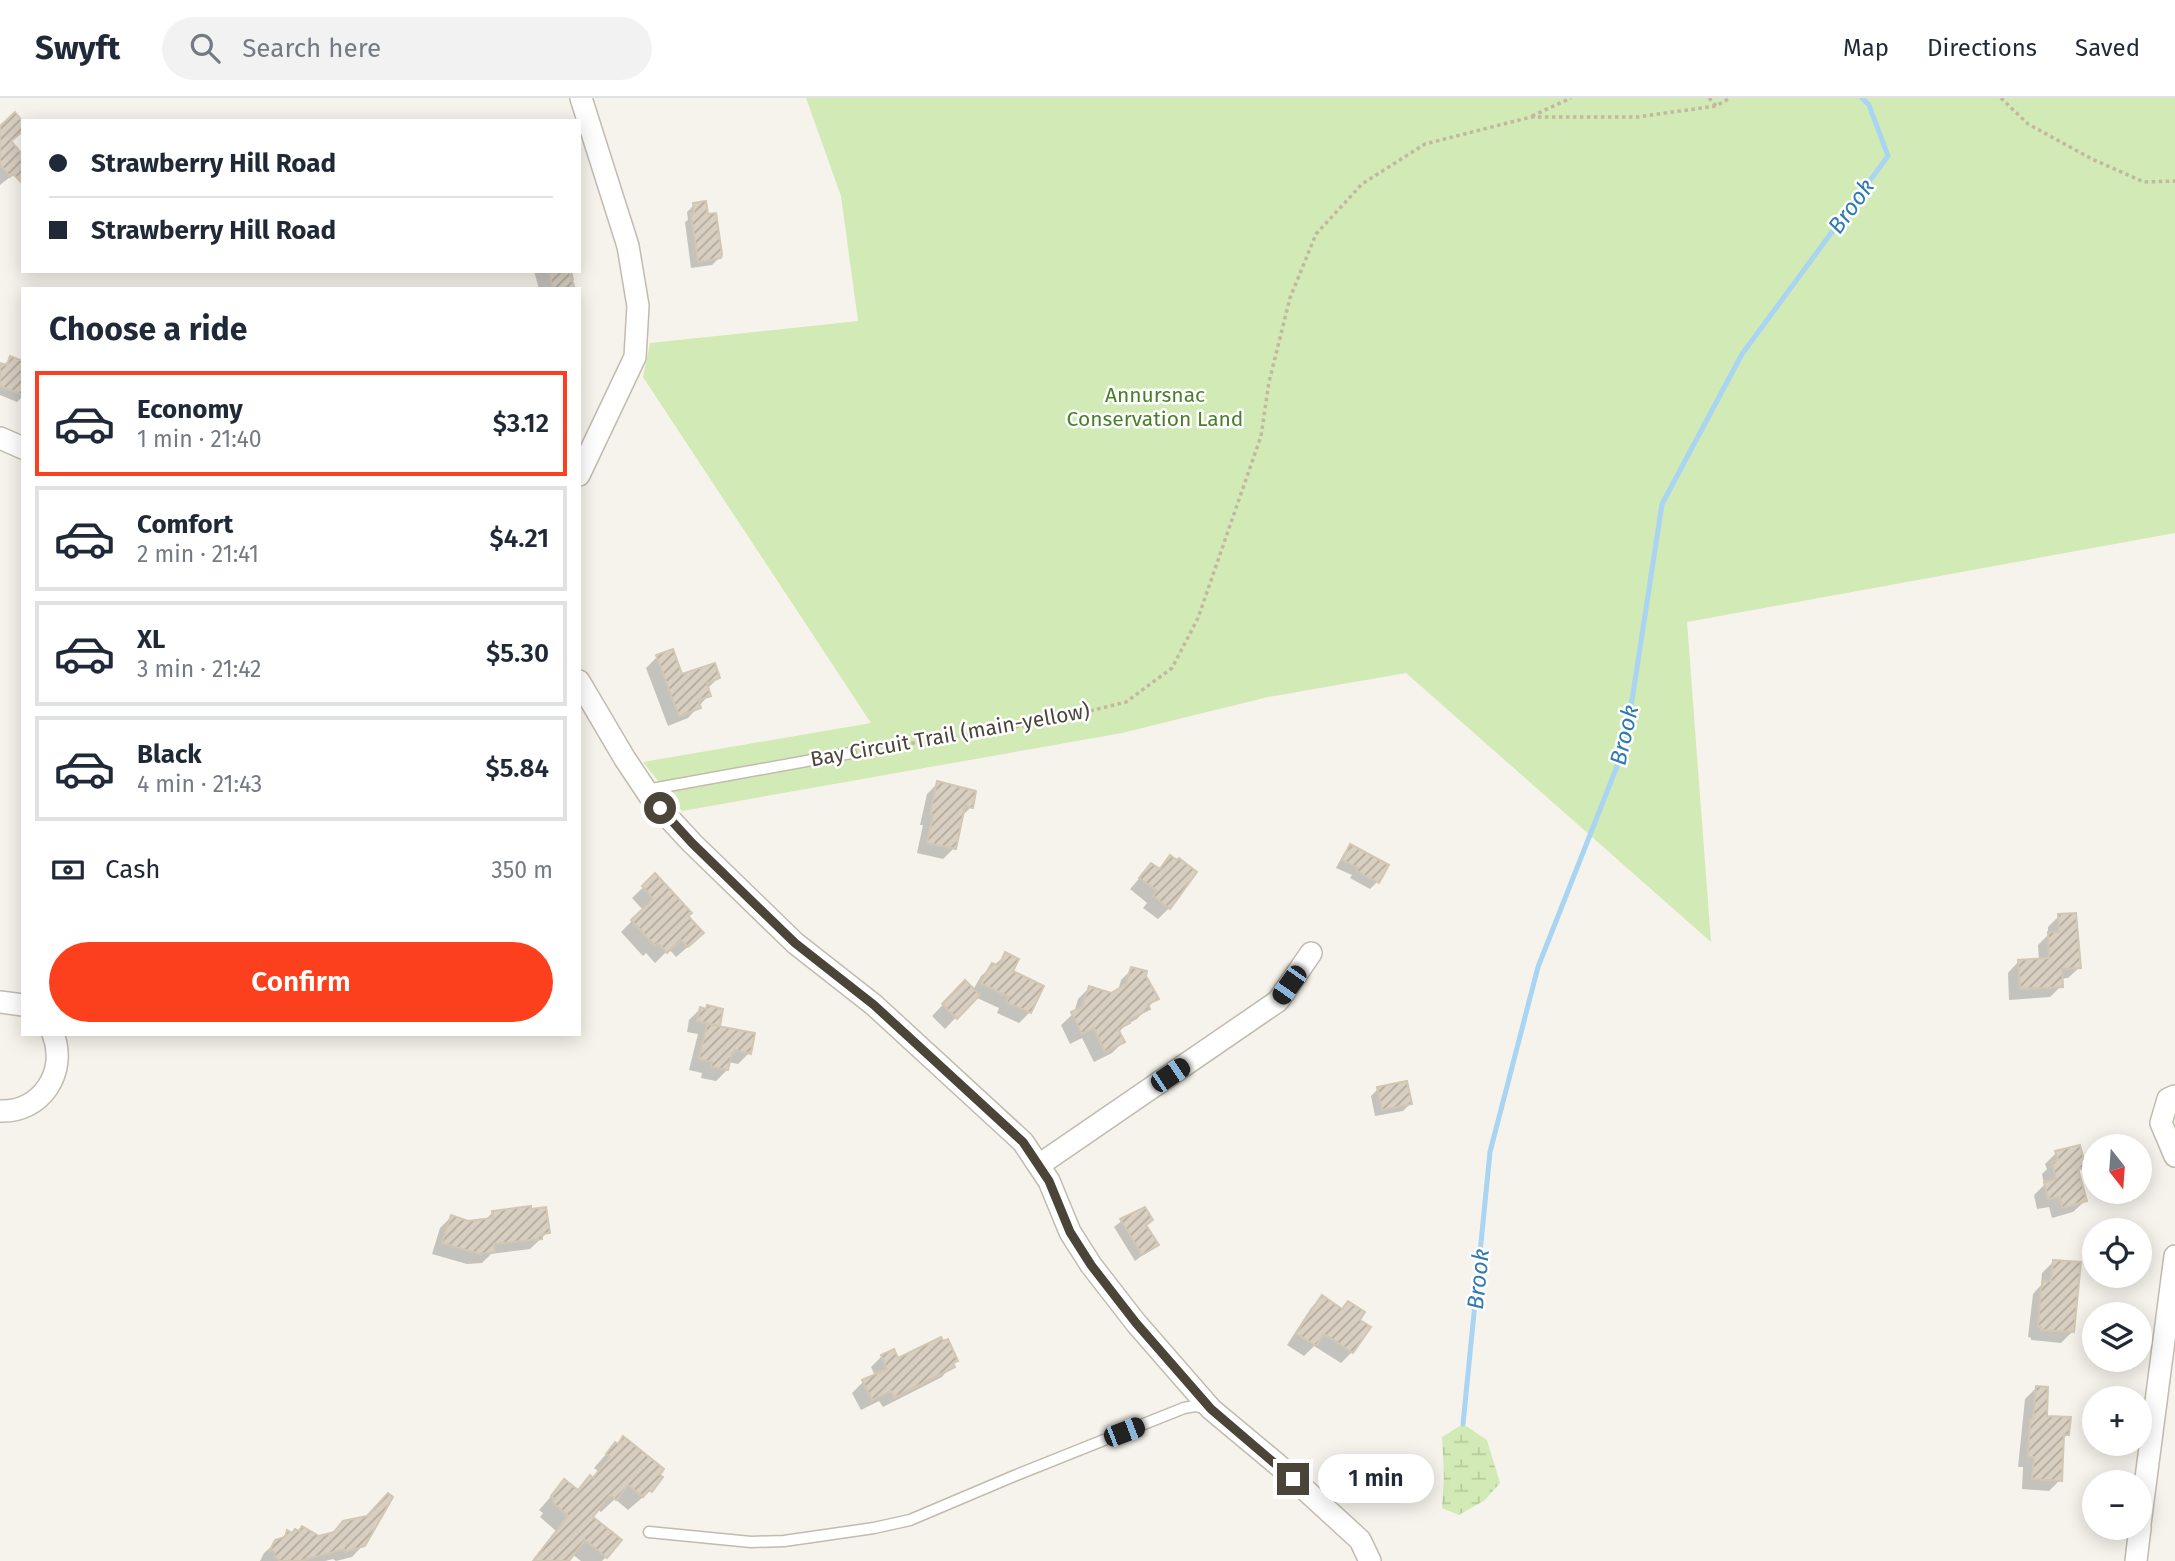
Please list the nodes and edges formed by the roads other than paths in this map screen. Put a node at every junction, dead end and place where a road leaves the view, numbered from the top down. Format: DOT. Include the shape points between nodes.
graph roads {
  1 [pos="581,98"];
  2 [pos="0,438"];
  3 [pos="21,447"];
  4 [pos="581,471"];
  5 [pos="581,684"];
  6 [pos="851,752"];
  7 [pos="646,790"];
  8 [pos="1311,953"];
  9 [pos="0,1002"];
  10 [pos="21,1005"];
  11 [pos="53,1036"];
  12 [pos="2175,1096"];
  13 [pos="0,1111"];
  14 [pos="2175,1156"];
  15 [pos="1039,1165"];
  16 [pos="2175,1256"];
  17 [pos="1211,1409"];
  18 [pos="2147,1470"];
  19 [pos="649,1532"];
  20 [pos="2138,1540"];
  21 [pos="1370,1561"];
  22 [pos="2136,1561"];
  1 -- 4 [label="street" via="628,246 638,306 635,357"];
  2 -- 3 [label="street"];
  5 -- 7 [label="street"];
  6 -- 7 [label="lane, Bay Circuit Trail (main-yellow)"];
  7 -- 15 [label="street" via="692,843 795,943 874,1005 988,1108"];
  8 -- 15 [label="street" via="1278,1001"];
  9 -- 10 [label="street"];
  11 -- 13 [label="street" via="58,1058 49,1086 27,1106"];
  12 -- 14 [label="street" via="2168,1100 2161,1123"];
  15 -- 17 [label="street" via="1091,1265"];
  16 -- 18 [label="street"];
  17 -- 19 [label="lane" via="1184,1408 910,1521 785,1541"];
  17 -- 21 [label="street" via="1360,1540"];
  20 -- 22 [label="street"];
}
